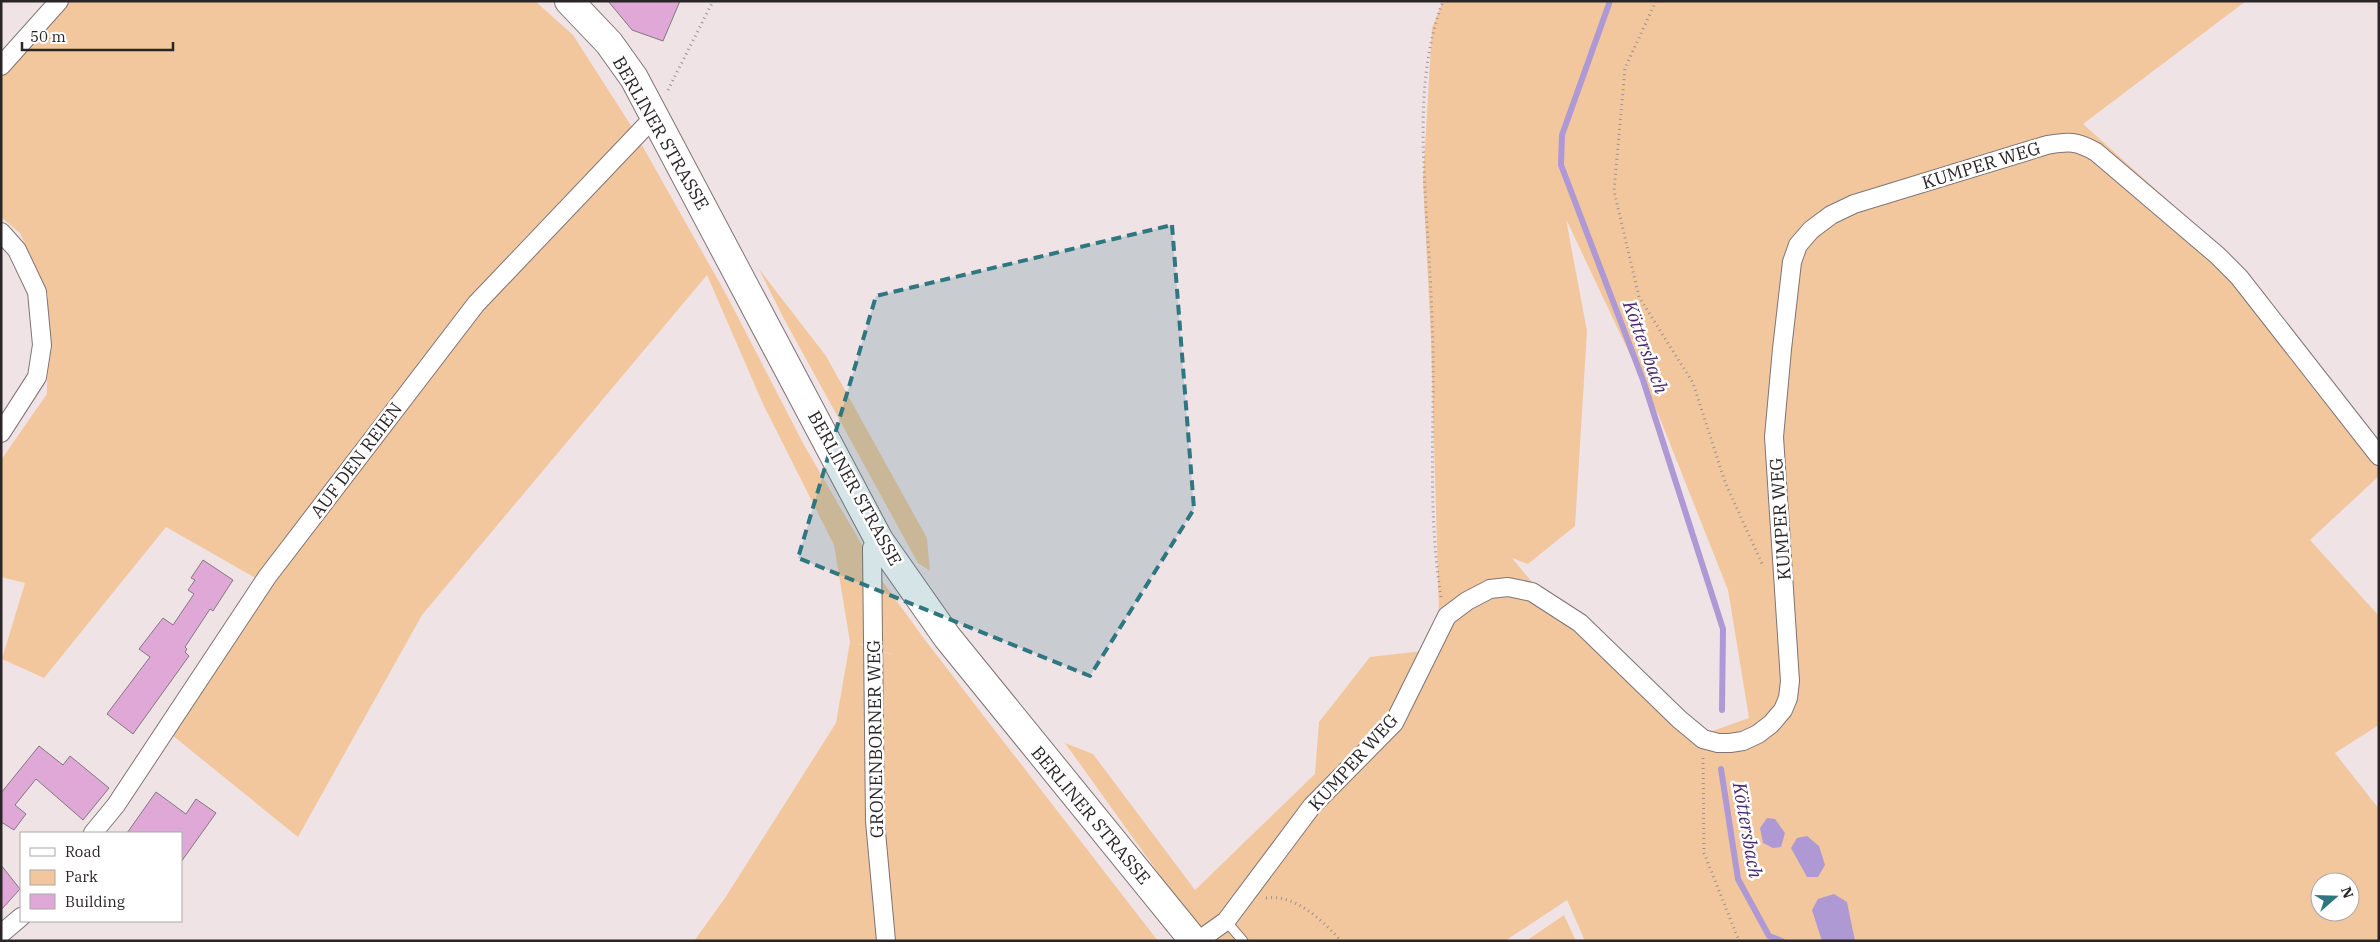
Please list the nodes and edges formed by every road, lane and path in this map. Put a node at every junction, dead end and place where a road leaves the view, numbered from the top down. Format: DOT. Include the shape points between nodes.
graph roads {
  1 [pos="59,1"];
  2 [pos="569,1"];
  3 [pos="713,1"];
  4 [pos="1443,1"];
  5 [pos="1656,1"];
  6 [pos="1,66"];
  7 [pos="655,116"];
  8 [pos="1,232"];
  9 [pos="1,432"];
  10 [pos="2379,456"];
  11 [pos="879,540"];
  12 [pos="1766,572"];
  13 [pos="1447,616"];
  14 [pos="1703,739"];
  15 [pos="94,832"];
  16 [pos="1257,900"];
  17 [pos="20,918"];
  18 [pos="1226,922"];
  19 [pos="1,934"];
  20 [pos="886,941"];
  21 [pos="1194,941"];
  22 [pos="1198,941"];
  23 [pos="1243,941"];
  24 [pos="1341,941"];
  25 [pos="1739,941"];
  1 -- 6 [label="street"];
  2 -- 7 [label="main road, BERLINER STRASSE" via="609,43"];
  3 -- 7 [label="path"];
  4 -- 13 [label="path" via="1428,52 1422,139 1433,351 1434,554"];
  5 -- 12 [label="path" via="1625,68 1614,191 1639,297 1693,383 1725,482"];
  7 -- 11 [label="main road, BERLINER STRASSE"];
  7 -- 15 [label="street, AUF DEN REIEN" via="476,304 267,577 116,805"];
  8 -- 9 [label="street" via="17,250 37,292 42,345 37,378"];
  10 -- 14 [label="street, KUMPER WEG" via="2239,277 2096,152 2081,143 2048,145 1854,204 1811,230 1798,245 1792,262 1774,437 1788,632 1788,698 1772,724 1758,734 1730,743"];
  11 -- 20 [label="street, GRONENBORNER WEG" via="872,548 875,821"];
  11 -- 21 [label="main road, BERLINER STRASSE" via="946,637"];
  13 -- 14 [label="street, KUMPER WEG" via="1490,589 1508,587 1532,592 1580,622"];
  13 -- 18 [label="street, KUMPER WEG" via="1394,723 1312,806"];
  14 -- 25 [label="path" via="1704,852"];
  16 -- 24 [label="path" via="1272,897 1295,903 1322,920"];
  17 -- 19 [label="street"];
  18 -- 22 [label="street, KUMPER WEG"];
  18 -- 23 [label="lane"];
}
